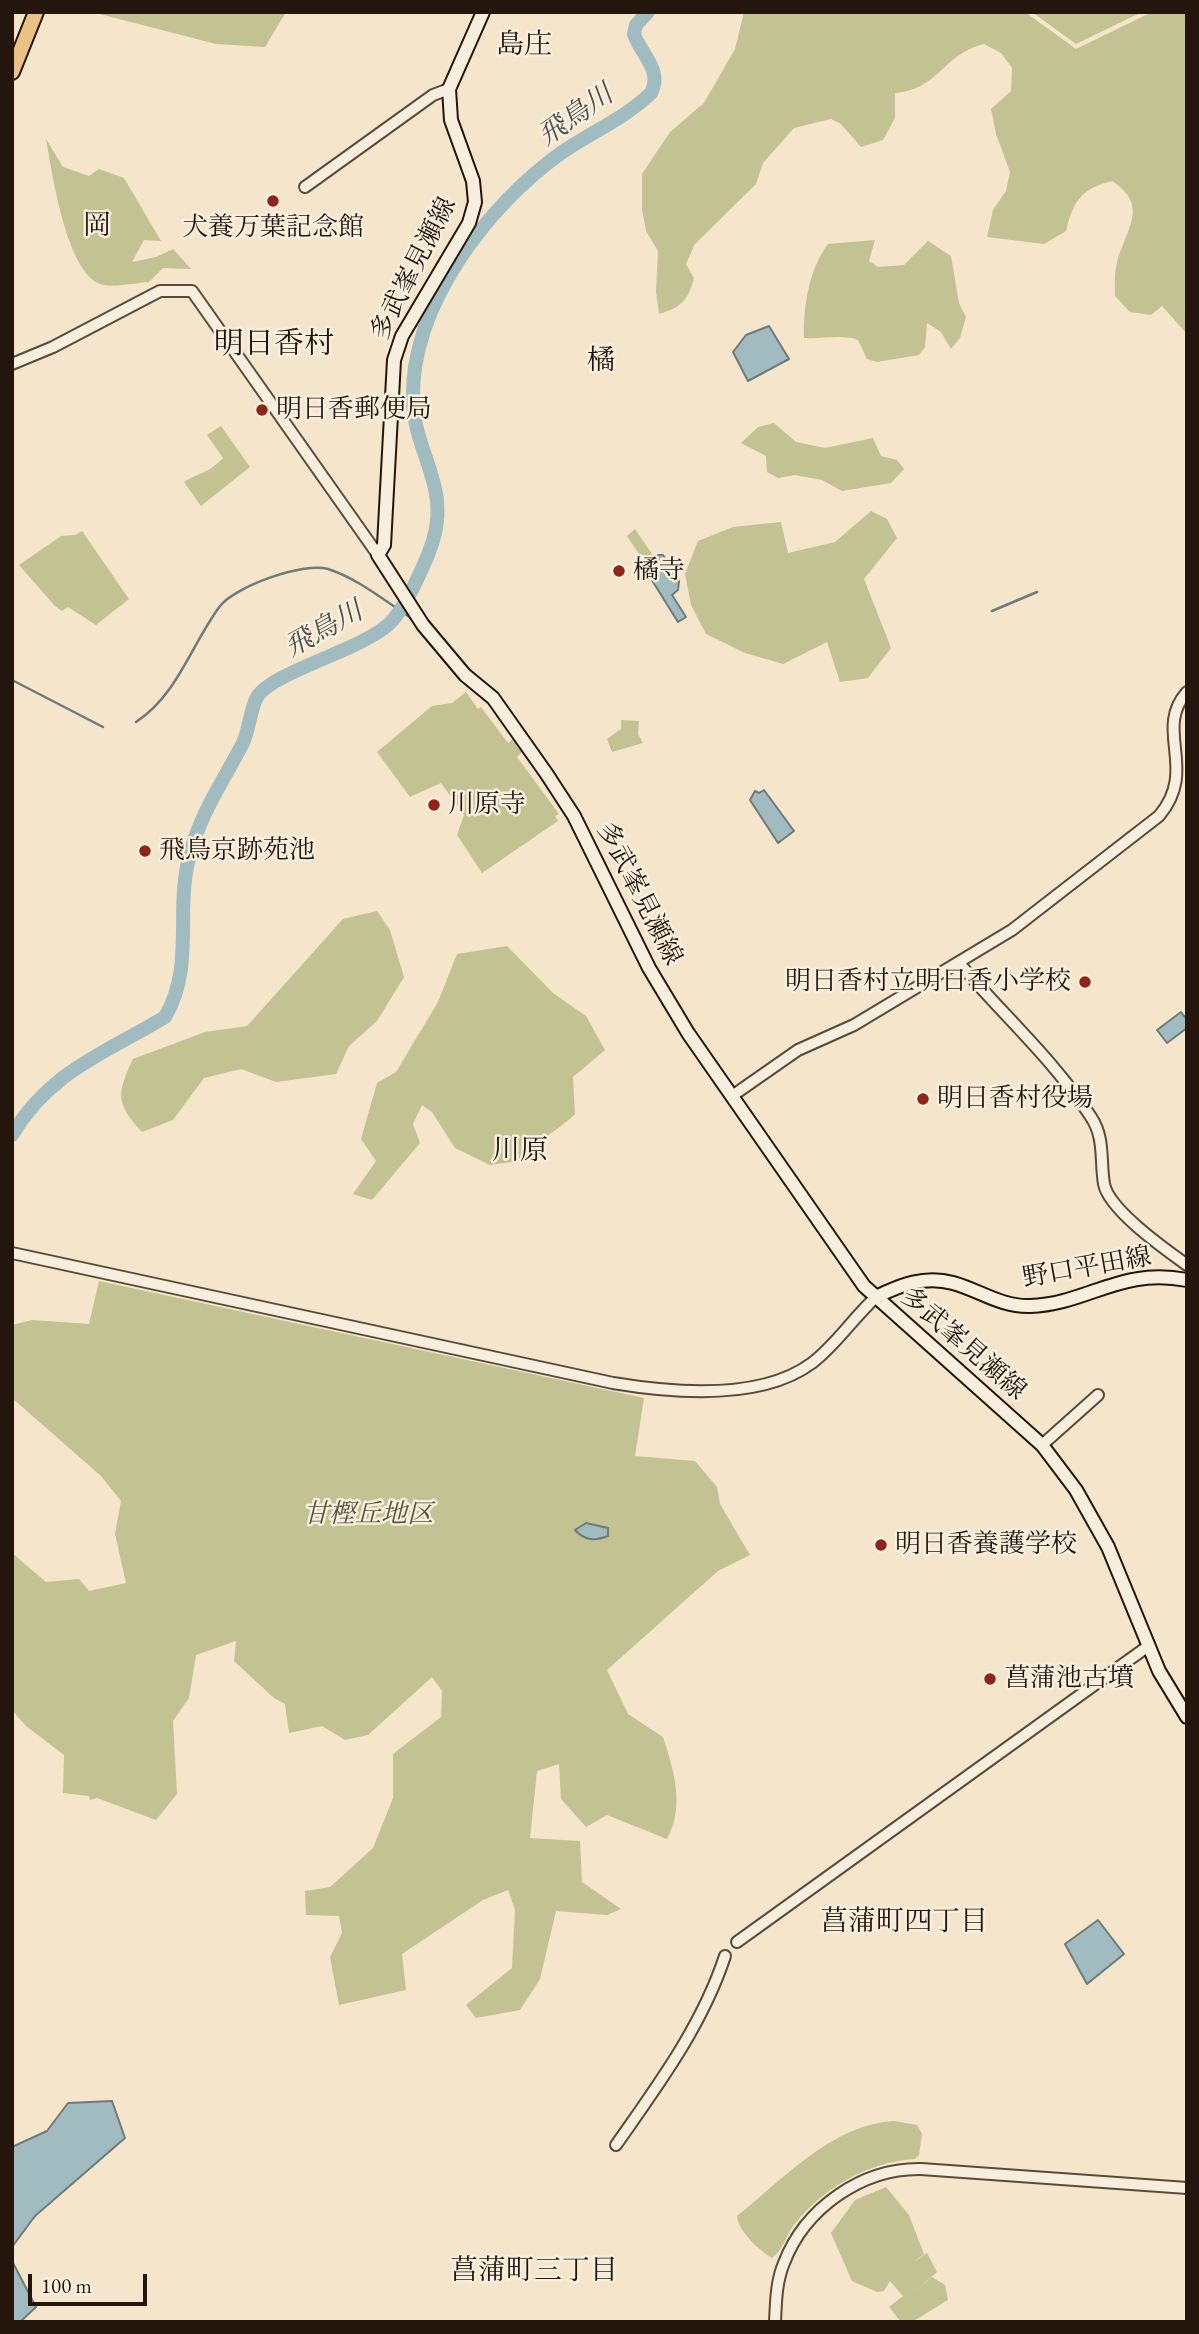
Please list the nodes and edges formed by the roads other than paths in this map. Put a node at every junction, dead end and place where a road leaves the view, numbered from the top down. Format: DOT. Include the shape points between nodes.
graph roads {
  1 [pos="483,12"];
  2 [pos="34,18"];
  3 [pos="12,72"];
  4 [pos="449,89"];
  5 [pos="305,187"];
  6 [pos="12,364"];
  7 [pos="378,555"];
  8 [pos="1187,692"];
  9 [pos="959,963"];
  10 [pos="732,1096"];
  11 [pos="12,1253"];
  12 [pos="1187,1265"];
  13 [pos="1187,1280"];
  14 [pos="876,1297"];
  15 [pos="1098,1395"];
  16 [pos="1042,1444"];
  17 [pos="1147,1647"];
  18 [pos="1187,1717"];
  19 [pos="737,1942"];
  20 [pos="725,1956"];
  21 [pos="616,2145"];
  22 [pos="1187,2189"];
  23 [pos="775,2322"];
  1 -- 4 [label="main road, 多武峯見瀬線"];
  2 -- 3 [label="main road"];
  4 -- 5 [label="street" via="433,95"];
  4 -- 7 [label="main road, 多武峯見瀬線" via="451,120 473,181 475,202 468,223 402,336 394,360 384,545"];
  6 -- 7 [label="street" via="160,291 192,291"];
  7 -- 10 [label="main road, 多武峯見瀬線" via="443,650 465,676 493,698 560,794 649,968"];
  8 -- 9 [label="street" via="1173,732 1179,773 1172,800 1159,816 1012,930"];
  9 -- 10 [label="street" via="854,1025 798,1050"];
  9 -- 12 [label="street" via="1092,1117 1101,1143 1108,1195"];
  10 -- 14 [label="main road, 多武峯見瀬線" via="838,1251"];
  11 -- 14 [label="street" via="613,1383 684,1391 754,1387 787,1379 820,1356"];
  13 -- 14 [label="main road, 野口平田線" via="1146,1276 1029,1306 929,1280 911,1282"];
  14 -- 16 [label="main road, 多武峯見瀬線"];
  15 -- 16 [label="street"];
  16 -- 17 [label="main road, 多武峯見瀬線" via="1103,1536"];
  17 -- 18 [label="main road, 多武峯見瀬線"];
  17 -- 19 [label="street"];
  20 -- 21 [label="street" via="707,2008"];
  22 -- 23 [label="street" via="921,2169 879,2174 834,2199 796,2238 782,2266"];
}
